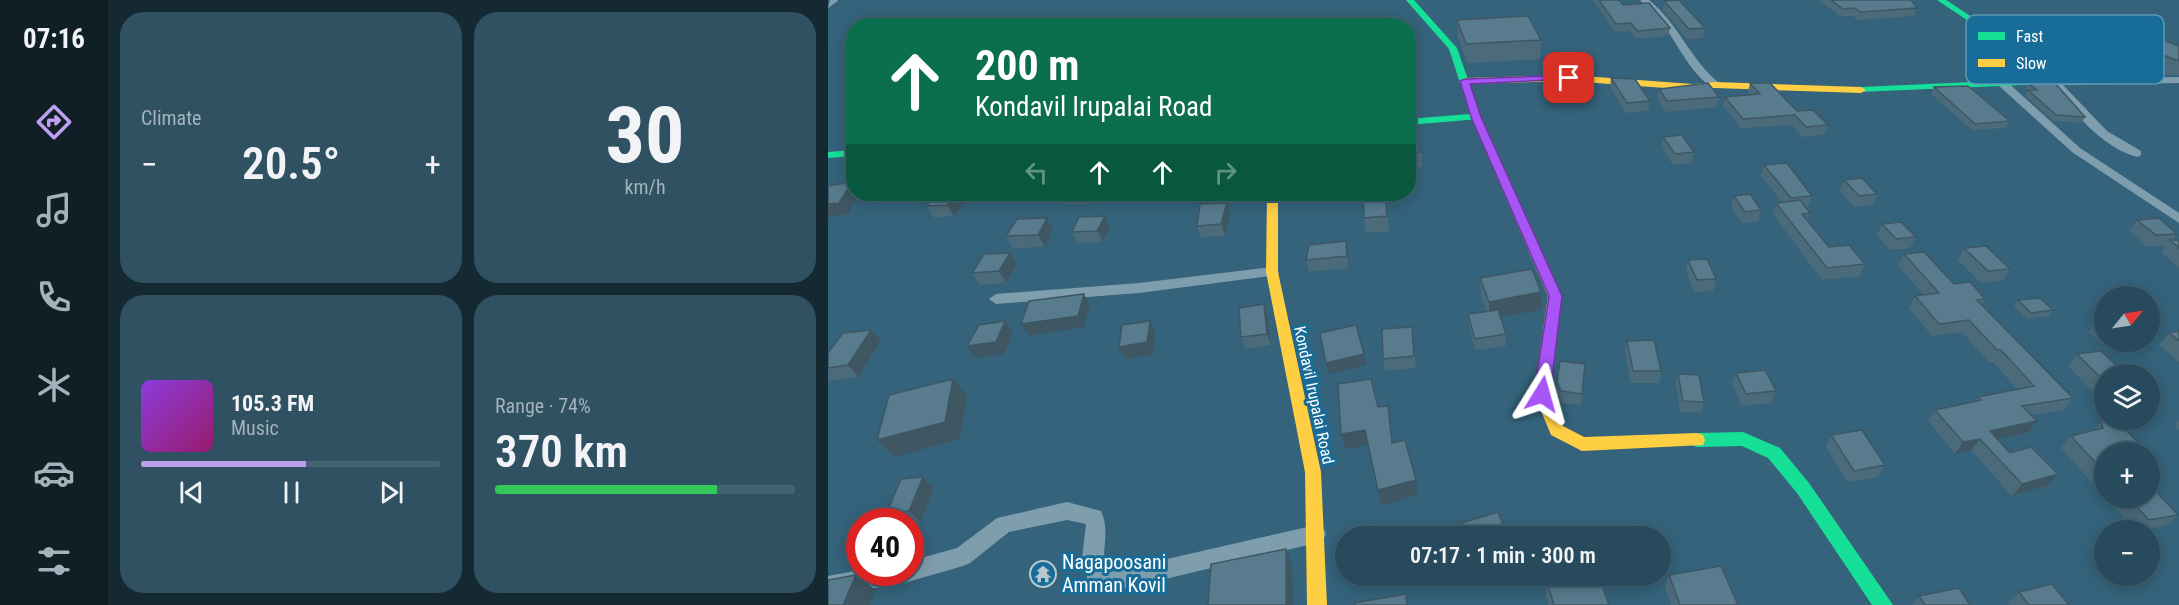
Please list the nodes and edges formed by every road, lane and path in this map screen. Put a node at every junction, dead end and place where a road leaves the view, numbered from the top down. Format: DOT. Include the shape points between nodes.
graph roads {
  1 [pos="1410,0"];
  2 [pos="1644,0"];
  3 [pos="1941,0"];
  4 [pos="1966,16"];
  5 [pos="2164,80"];
  6 [pos="2179,80"];
  7 [pos="1465,81"];
  8 [pos="1984,84"];
  9 [pos="2003,84"];
  10 [pos="2051,84"];
  11 [pos="1715,85"];
  12 [pos="1476,117"];
  13 [pos="1416,121"];
  14 [pos="846,153"];
  15 [pos="2137,153"];
  16 [pos="828,154"];
  17 [pos="1272,201"];
  18 [pos="2179,219"];
  19 [pos="1272,272"];
  20 [pos="996,299"];
  21 [pos="1316,534"];
  22 [pos="924,567"];
  23 [pos="846,583"];
  24 [pos="828,586"];
  25 [pos="1317,605"];
  26 [pos="1883,605"];
  1 -- 7 [label="street" via="1454,48"];
  2 -- 11 [label="street" via="1657,9 1704,77"];
  3 -- 4 [label="street"];
  5 -- 6 [label="street"];
  7 -- 11 [label="street" via="1569,78 1693,87"];
  7 -- 12 [label="street"];
  8 -- 11 [label="street" via="1876,90"];
  9 -- 18 [label="street" via="2076,150"];
  10 -- 15 [label="street" via="2106,137"];
  12 -- 13 [label="street"];
  12 -- 26 [label="street" via="1556,296 1542,394 1557,430 1582,444 1743,439 1774,453 1803,488"];
  14 -- 16 [label="street"];
  17 -- 19 [label="street, Kondavil Irupalai Road"];
  19 -- 20 [label="street"];
  19 -- 21 [label="street, Kondavil Irupalai Road" via="1313,472"];
  21 -- 22 [label="street" via="1098,585 1092,559 1097,526 1094,517 1067,511 1004,524 963,556"];
  21 -- 25 [label="street, Kondavil Irupalai Road"];
  23 -- 24 [label="street"];
}
